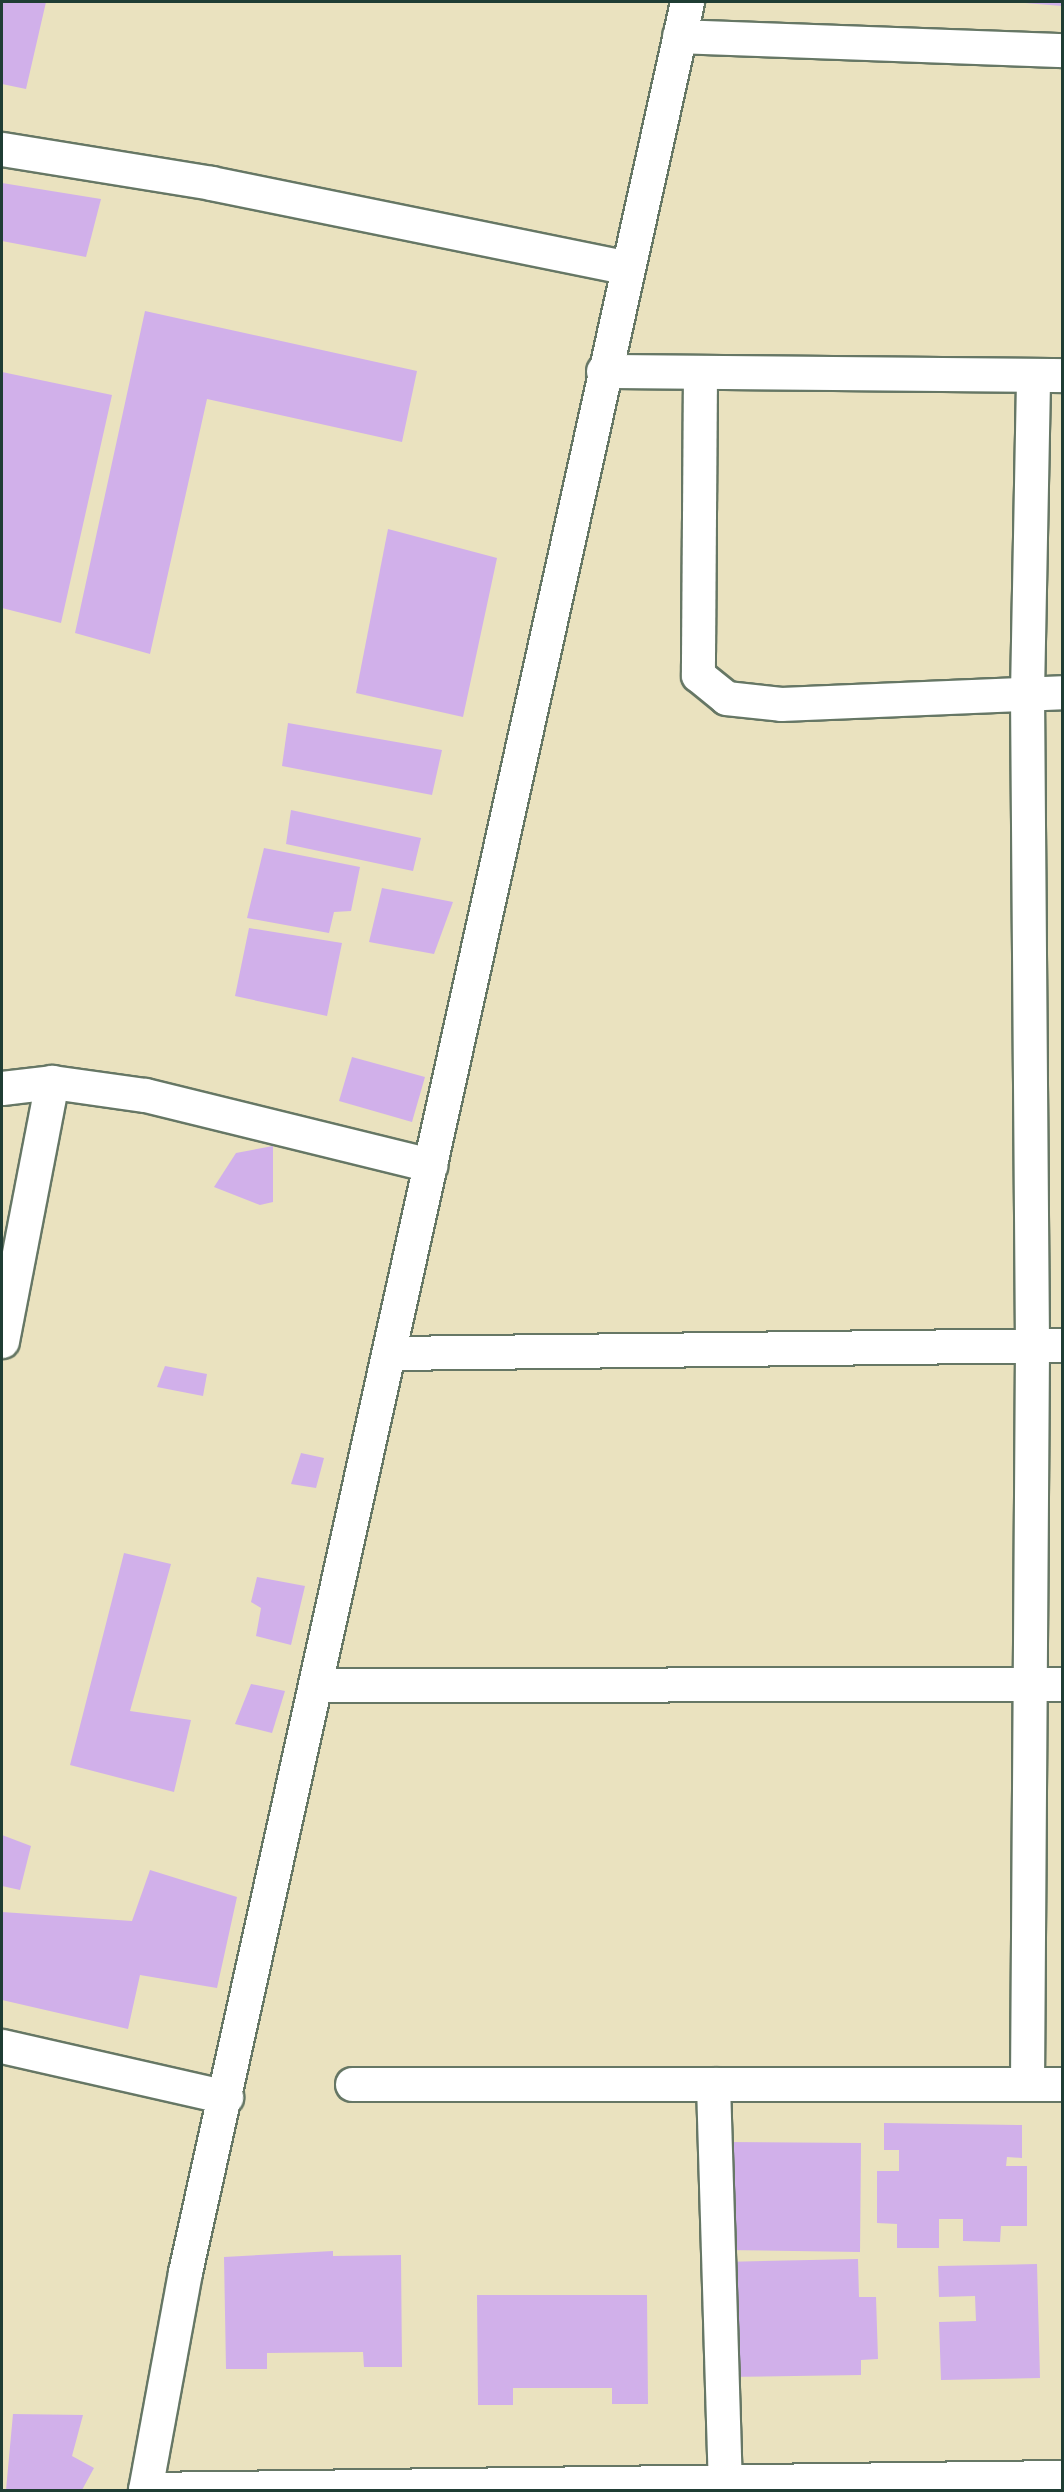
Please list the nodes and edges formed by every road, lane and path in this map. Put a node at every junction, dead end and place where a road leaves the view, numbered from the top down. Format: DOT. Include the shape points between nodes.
graph roads {
  1 [pos="687,2"];
  2 [pos="679,36"];
  3 [pos="1062,50"];
  4 [pos="2,149"];
  5 [pos="625,267"];
  6 [pos="603,371"];
  7 [pos="700,372"];
  8 [pos="1048,375"];
  9 [pos="1062,692"];
  10 [pos="1027,693"];
  11 [pos="52,1082"];
  12 [pos="2,1088"];
  13 [pos="431,1165"];
  14 [pos="2,1341"];
  15 [pos="1047,1345"];
  16 [pos="389,1353"];
  17 [pos="1047,1684"];
  18 [pos="317,1685"];
  19 [pos="2,2046"];
  20 [pos="352,2084"];
  21 [pos="713,2084"];
  22 [pos="1027,2084"];
  23 [pos="1062,2084"];
  24 [pos="226,2097"];
  25 [pos="1062,2477"];
  26 [pos="725,2483"];
  27 [pos="484,2488"];
  28 [pos="145,2490"];
  1 -- 2 [label="street"];
  2 -- 3 [label="street"];
  2 -- 5 [label="street"];
  4 -- 5 [label="street" via="212,183"];
  5 -- 6 [label="street"];
  6 -- 7 [label="street"];
  6 -- 13 [label="street"];
  7 -- 8 [label="street"];
  7 -- 10 [label="street" via="698,675 726,698 781,705"];
  8 -- 10 [label="street"];
  9 -- 10 [label="street"];
  10 -- 15 [label="street"];
  11 -- 12 [label="street"];
  11 -- 13 [label="street" via="145,1095"];
  11 -- 14 [label="street"];
  13 -- 16 [label="street"];
  15 -- 16 [label="street"];
  15 -- 17 [label="street"];
  16 -- 18 [label="street"];
  17 -- 18 [label="street"];
  17 -- 22 [label="street"];
  18 -- 24 [label="street"];
  19 -- 24 [label="street"];
  20 -- 21 [label="street"];
  21 -- 22 [label="street"];
  21 -- 26 [label="street"];
  22 -- 23 [label="street"];
  24 -- 28 [label="street" via="185,2272"];
  25 -- 26 [label="street"];
  26 -- 27 [label="street"];
  27 -- 28 [label="street"];
}
